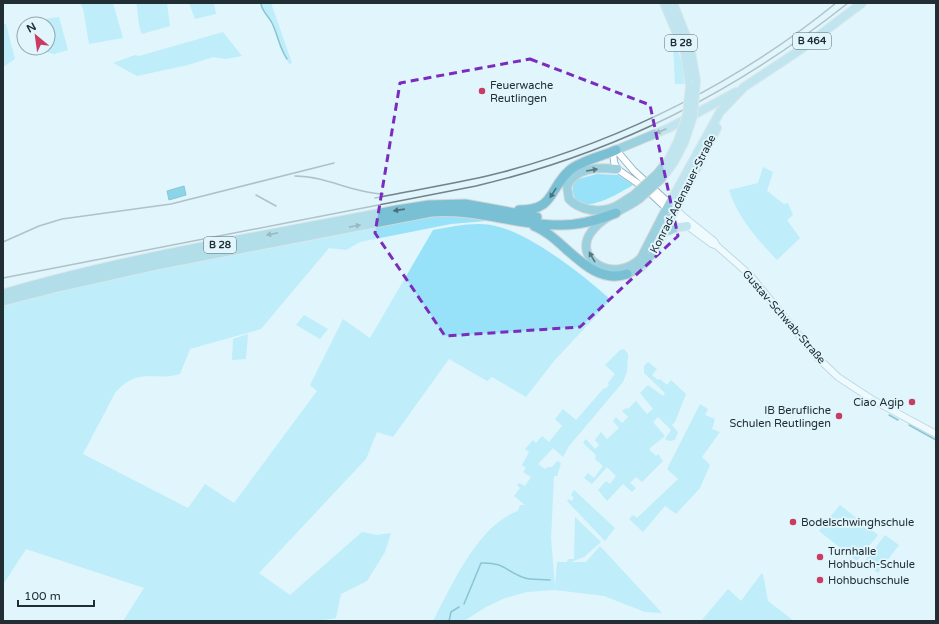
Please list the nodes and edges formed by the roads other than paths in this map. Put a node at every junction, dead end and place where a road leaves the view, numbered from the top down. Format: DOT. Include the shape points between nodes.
graph roads {
  1 [pos="664,3"];
  2 [pos="673,3"];
  3 [pos="862,3"];
  4 [pos="693,84"];
  5 [pos="744,87"];
  6 [pos="615,151"];
  7 [pos="617,169"];
  8 [pos="671,208"];
  9 [pos="614,210"];
  10 [pos="509,212"];
  11 [pos="519,221"];
  12 [pos="687,226"];
  13 [pos="663,233"];
  14 [pos="717,246"];
  15 [pos="626,271"];
  16 [pos="3,294"];
  17 [pos="3,302"];
  18 [pos="936,434"];
  1 -- 4 [label="main road, B 28" via="685,53"];
  2 -- 4 [label="main road, B 28" via="695,64"];
  3 -- 5 [label="main road, Konrad-Adenauer-Straße / B 464" via="797,52"];
  4 -- 9 [label="main road, B 28, bridge" via="681,142 660,176 636,197"];
  5 -- 6 [label="main road, B 464, one-way" via="676,124"];
  5 -- 8 [label="main road, Konrad-Adenauer-Straße / B 464" via="720,112"];
  6 -- 7 [label="street" via="614,162"];
  6 -- 8 [label="street"];
  6 -- 10 [label="highway, B 464, one-way" via="569,171 544,204 529,210"];
  7 -- 8 [label="street"];
  9 -- 7 [label="main road, one-way" via="580,208 569,199 566,192 575,175 581,172 601,168"];
  8 -- 12 [label="street, Gustav-Schwab-Straße"];
  8 -- 13 [label="main road, Konrad-Adenauer-Straße"];
  8 -- 14 [label="street, Gustav-Schwab-Straße"];
  8 -- 15 [label="main road, Konrad-Adenauer-Straße" via="644,254"];
  9 -- 10 [label="highway, B 28" via="566,219 539,218"];
  9 -- 11 [label="highway, B 28" via="594,220 568,224"];
  15 -- 9 [label="main road, one-way" via="600,267 591,259 588,250 588,240 592,231"];
  10 -- 16 [label="highway, B 28, one-way" via="465,204 397,210 155,258 57,279"];
  11 -- 15 [label="highway" via="549,233 586,266 598,273 611,276"];
  17 -- 11 [label="highway, B 28, one-way" via="67,284 156,265 420,214 440,211 470,212"];
  12 -- 13 [label="main road"];
  12 -- 14 [label="street, Gustav-Schwab-Straße"];
  13 -- 15 [label="main road, Konrad-Adenauer-Straße" via="645,264"];
  14 -- 18 [label="street, Gustav-Schwab-Straße" via="750,275 817,357 838,377 873,400"];
}
